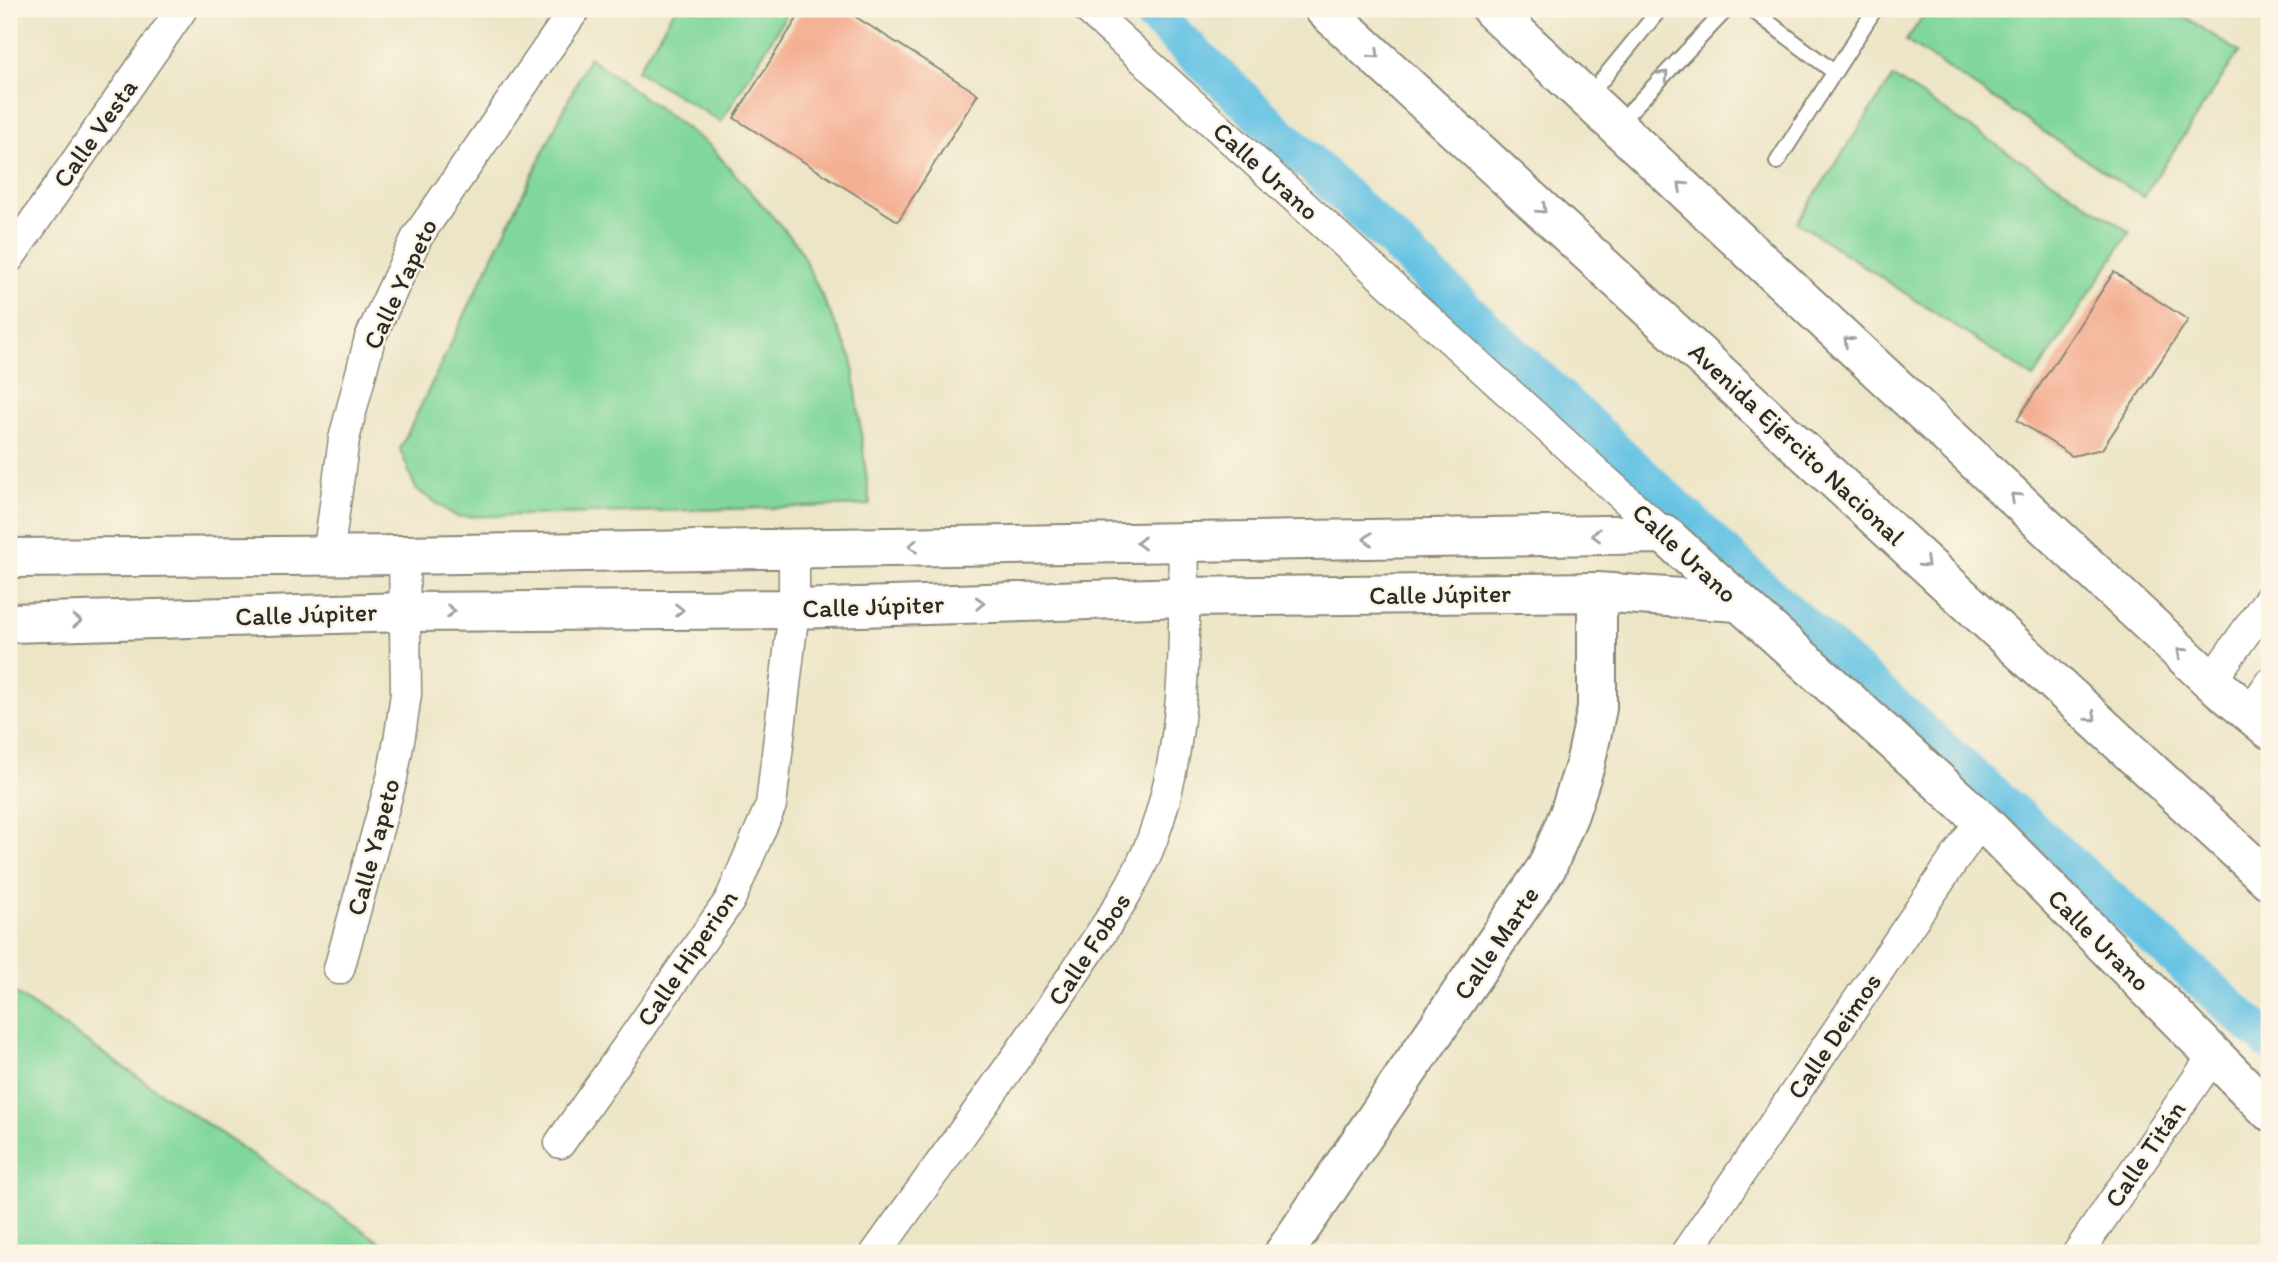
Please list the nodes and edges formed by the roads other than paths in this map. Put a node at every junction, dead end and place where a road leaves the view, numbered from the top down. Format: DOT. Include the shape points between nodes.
graph roads {
  1 [pos="182,9"];
  2 [pos="575,9"];
  3 [pos="1088,9"];
  4 [pos="1324,9"];
  5 [pos="1491,9"];
  6 [pos="1660,9"];
  7 [pos="1727,9"];
  8 [pos="1751,9"];
  9 [pos="1875,9"];
  10 [pos="1834,72"];
  11 [pos="1587,98"];
  12 [pos="1617,125"];
  13 [pos="1777,162"];
  14 [pos="9,258"];
  15 [pos="1664,534"];
  16 [pos="1183,542"];
  17 [pos="794,548"];
  18 [pos="404,555"];
  19 [pos="328,556"];
  20 [pos="9,558"];
  21 [pos="1597,592"];
  22 [pos="1185,597"];
  23 [pos="2269,599"];
  24 [pos="1737,602"];
  25 [pos="794,609"];
  26 [pos="405,612"];
  27 [pos="9,623"];
  28 [pos="2211,681"];
  29 [pos="2263,708"];
  30 [pos="1981,820"];
  31 [pos="2269,880"];
  32 [pos="339,969"];
  33 [pos="2213,1056"];
  34 [pos="2269,1111"];
  35 [pos="560,1143"];
  36 [pos="876,1253"];
  37 [pos="1284,1253"];
  38 [pos="1686,1253"];
  39 [pos="2078,1253"];
  1 -- 14 [label="street, Calle Vesta"];
  2 -- 19 [label="street, Calle Yapeto" via="416,237 370,338 344,439"];
  3 -- 15 [label="street, Calle Urano"];
  4 -- 31 [label="street, Avenida Ejército Nacional, one-way"];
  5 -- 11 [label="street"];
  6 -- 11 [label="lane"];
  12 -- 7 [label="lane, one-way"];
  8 -- 10 [label="lane"];
  9 -- 10 [label="lane"];
  10 -- 13 [label="lane"];
  11 -- 12 [label="street"];
  28 -- 12 [label="street, one-way"];
  15 -- 16 [label="street, one-way"];
  15 -- 24 [label="street, Calle Urano"];
  16 -- 17 [label="street, one-way"];
  16 -- 22 [label="street, Calle Fobos"];
  17 -- 18 [label="street"];
  17 -- 25 [label="street, Calle Hiperion"];
  18 -- 19 [label="street"];
  18 -- 26 [label="street, Calle Yapeto"];
  19 -- 20 [label="street"];
  21 -- 22 [label="street, Calle Júpiter"];
  21 -- 24 [label="street, Calle Júpiter"];
  21 -- 37 [label="street, Calle Marte" via="1597,708 1585,765 1547,867"];
  25 -- 22 [label="street, Calle Júpiter, one-way"];
  22 -- 36 [label="street, Calle Fobos" via="1178,734 1167,791 1147,852 1126,894 1054,1003"];
  23 -- 28 [label="street"];
  24 -- 30 [label="street, Calle Urano"];
  26 -- 25 [label="street, Calle Júpiter, one-way"];
  25 -- 35 [label="street, Calle Hiperion" via="771,805 755,846 730,900"];
  27 -- 26 [label="street, Calle Júpiter, one-way"];
  26 -- 32 [label="street, Calle Yapeto" via="406,694 400,735"];
  28 -- 29 [label="street"];
  30 -- 33 [label="street, Calle Urano"];
  30 -- 38 [label="street, Calle Deimos"];
  33 -- 34 [label="street, Calle Urano"];
  33 -- 39 [label="street, Calle Titán"];
}
